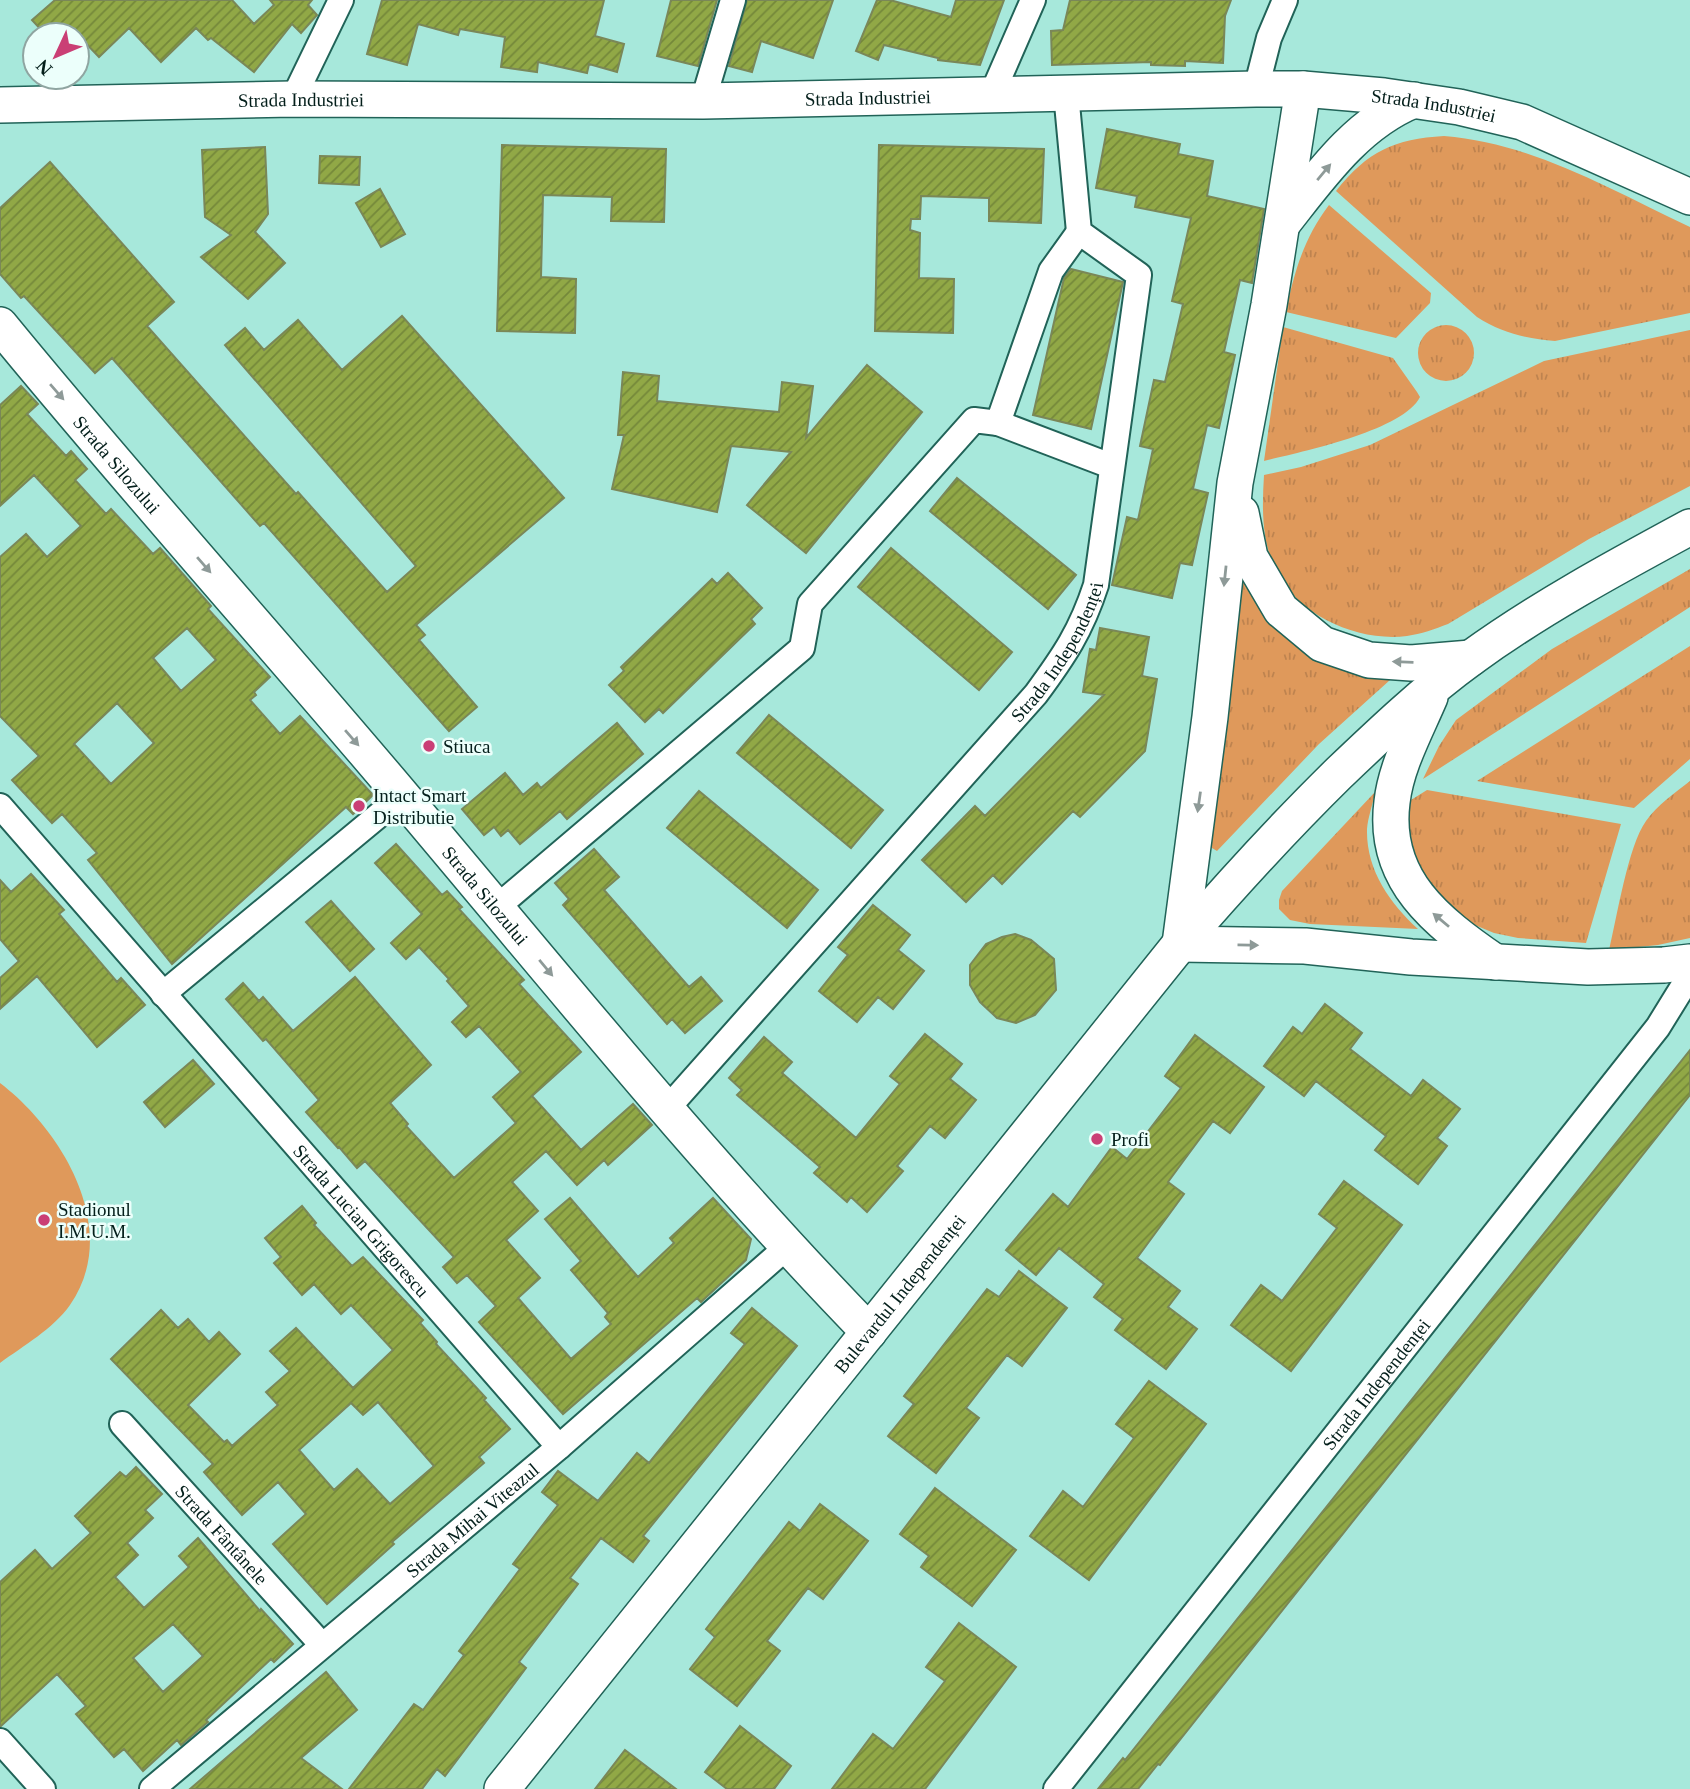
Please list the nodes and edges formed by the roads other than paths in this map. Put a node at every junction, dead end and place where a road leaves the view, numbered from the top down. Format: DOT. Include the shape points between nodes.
graph roads {
  1 [pos="341,0"];
  2 [pos="733,0"];
  3 [pos="1033,0"];
  4 [pos="1285,0"];
  5 [pos="1256,89"];
  6 [pos="1303,89"];
  7 [pos="1066,93"];
  8 [pos="992,94"];
  9 [pos="293,99"];
  10 [pos="1415,100"];
  11 [pos="703,101"];
  12 [pos="9,110"];
  13 [pos="1690,197"];
  14 [pos="1281,226"];
  15 [pos="1079,232"];
  16 [pos="4,338"];
  17 [pos="998,423"];
  18 [pos="1111,466"];
  19 [pos="1235,483"];
  20 [pos="1690,527"];
  21 [pos="1471,658"];
  22 [pos="1434,687"];
  23 [pos="402,796"];
  24 [pos="0,806"];
  25 [pos="496,908"];
  26 [pos="1180,944"];
  27 [pos="1495,961"];
  28 [pos="1690,962"];
  29 [pos="1690,975"];
  30 [pos="163,994"];
  31 [pos="666,1110"];
  32 [pos="787,1247"];
  33 [pos="869,1332"];
  34 [pos="122,1424"];
  35 [pos="559,1447"];
  36 [pos="322,1646"];
  37 [pos="0,1741"];
  38 [pos="43,1789"];
  39 [pos="152,1789"];
  40 [pos="502,1789"];
  41 [pos="1056,1789"];
  1 -- 9 [label="street"];
  2 -- 11 [label="street"];
  3 -- 8 [label="street"];
  4 -- 5 [label="street"];
  5 -- 6 [label="street, Strada Industriei"];
  5 -- 7 [label="street, Strada Industriei"];
  6 -- 10 [label="street, Strada Industriei"];
  6 -- 14 [label="street"];
  7 -- 8 [label="street, Strada Industriei"];
  7 -- 15 [label="street"];
  8 -- 11 [label="street, Strada Industriei"];
  9 -- 11 [label="street, Strada Industriei"];
  9 -- 12 [label="street, Strada Industriei"];
  10 -- 13 [label="street, Strada Industriei" via="1522,122"];
  14 -- 10 [label="street, one-way" via="1356,137"];
  14 -- 19 [label="street"];
  15 -- 17 [label="street" via="1051,271"];
  15 -- 18 [label="street, Strada Independenței" via="1139,275"];
  16 -- 23 [label="street, Strada Silozului, one-way"];
  17 -- 18 [label="street"];
  17 -- 25 [label="street" via="974,420 810,604 802,648"];
  18 -- 31 [label="street, Strada Independenței" via="1096,585 1068,651 1036,694"];
  21 -- 19 [label="street, one-way" via="1411,663 1369,660 1322,644 1281,610 1250,557"];
  19 -- 26 [label="street, one-way"];
  20 -- 21 [label="street, Bulevardul Independenței" via="1566,597"];
  21 -- 22 [label="street, Bulevardul Independenței"];
  22 -- 26 [label="street, Bulevardul Independenței" via="1305,805"];
  27 -- 22 [label="street, one-way" via="1428,909 1398,863 1391,836 1392,801 1403,760"];
  23 -- 25 [label="street, Strada Silozului"];
  23 -- 30 [label="street"];
  24 -- 30 [label="street, Strada Lucian Grigorescu"];
  25 -- 31 [label="street, Strada Silozului, one-way"];
  26 -- 27 [label="street, one-way" via="1305,946"];
  26 -- 33 [label="street, Bulevardul Independenței"];
  27 -- 28 [label="street" via="1621,967"];
  29 -- 41 [label="street, Strada Independenței" via="1658,1027"];
  30 -- 35 [label="street, Strada Lucian Grigorescu"];
  31 -- 32 [label="street, Strada Silozului"];
  32 -- 33 [label="street, Strada Silozului"];
  32 -- 35 [label="street, Strada Mihai Viteazul"];
  33 -- 40 [label="street, Bulevardul Independenței"];
  34 -- 36 [label="street, Strada Fântânele"];
  35 -- 36 [label="street, Strada Mihai Viteazul"];
  36 -- 39 [label="street, Strada Mihai Viteazul"];
  37 -- 38 [label="street"];
}
